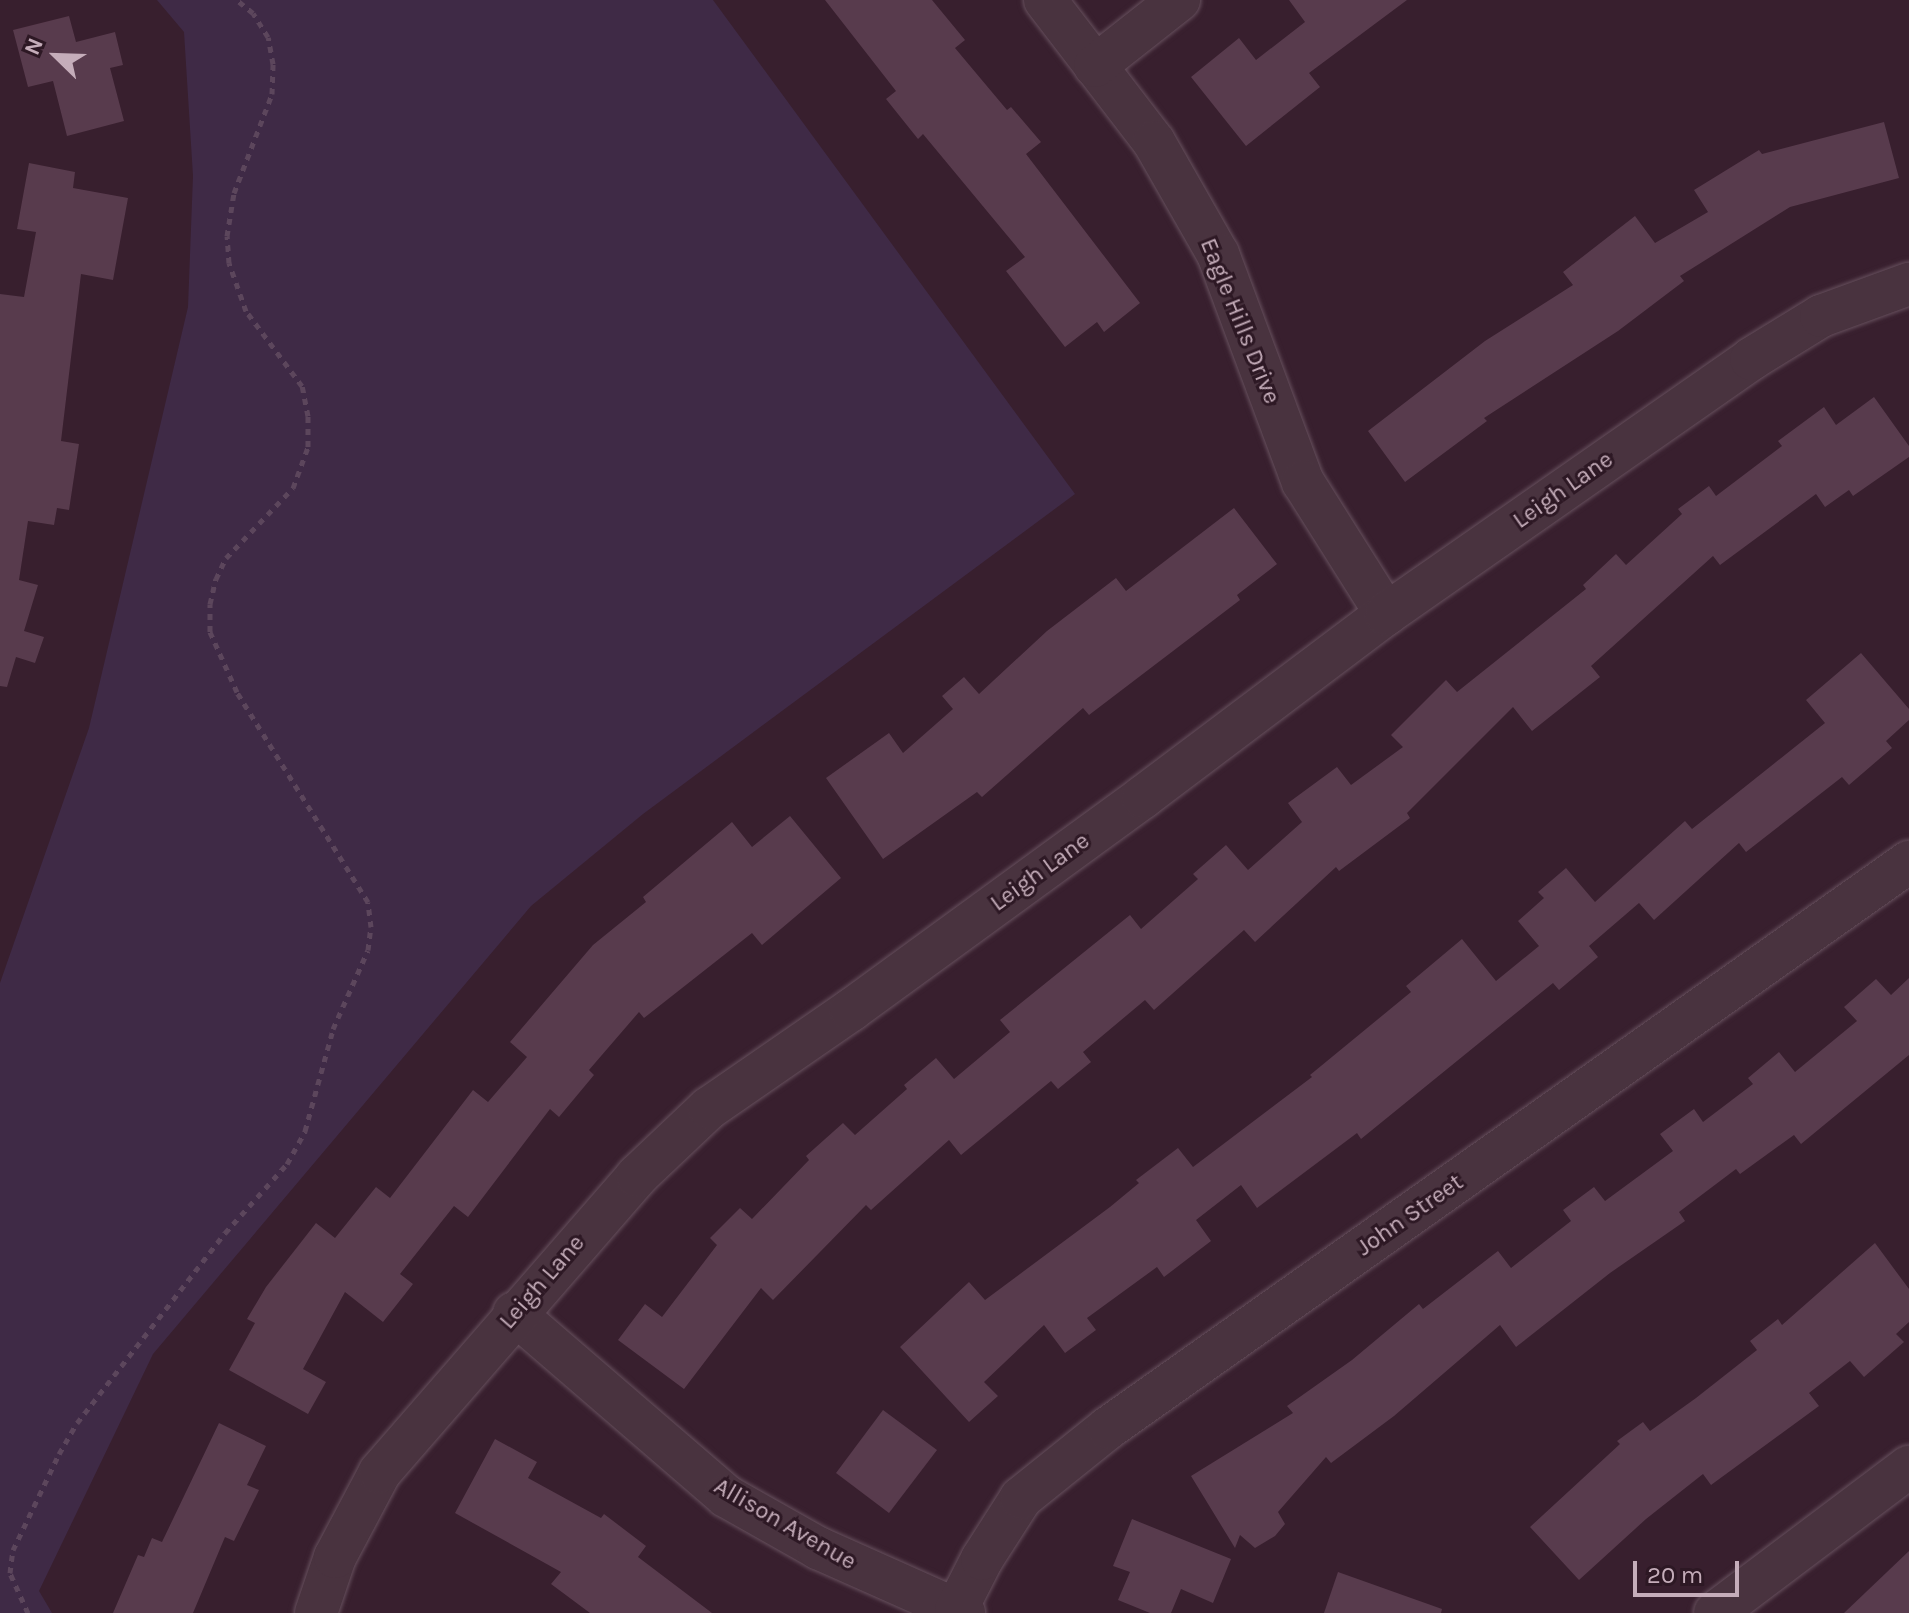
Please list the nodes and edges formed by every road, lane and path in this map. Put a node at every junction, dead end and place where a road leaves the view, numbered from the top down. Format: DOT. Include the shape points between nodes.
graph roads {
  1 [pos="237,0"];
  2 [pos="1045,0"];
  3 [pos="1179,0"];
  4 [pos="1095,66"];
  5 [pos="1909,284"];
  6 [pos="1386,614"];
  7 [pos="1909,862"];
  8 [pos="514,1313"];
  9 [pos="1909,1467"];
  10 [pos="960,1612"];
  11 [pos="28,1613"];
  12 [pos="316,1613"];
  13 [pos="1715,1613"];
  1 -- 11 [label="path" via="268,37 273,64 272,94 234,193 229,263 246,311 302,386 308,447 293,488 226,558 213,591 210,632 237,692 368,902 371,927 368,950 333,1029 305,1131 287,1164 225,1233 77,1423 59,1454 13,1550 10,1573"];
  2 -- 4 [label="street, Eagle Hills Drive"];
  3 -- 4 [label="street"];
  4 -- 6 [label="street, Eagle Hills Drive" via="1154,142 1218,254 1303,482"];
  5 -- 6 [label="street, Leigh Lane" via="1821,316 1751,359"];
  6 -- 8 [label="street, Leigh Lane" via="1143,797 709,1108 637,1176"];
  7 -- 10 [label="street, John Street" via="1108,1428 1021,1498 982,1559"];
  8 -- 10 [label="street, Allison Avenue" via="726,1496 818,1548"];
  8 -- 12 [label="street, Leigh Lane" via="380,1472 335,1557"];
  9 -- 13 [label="street"];
}
